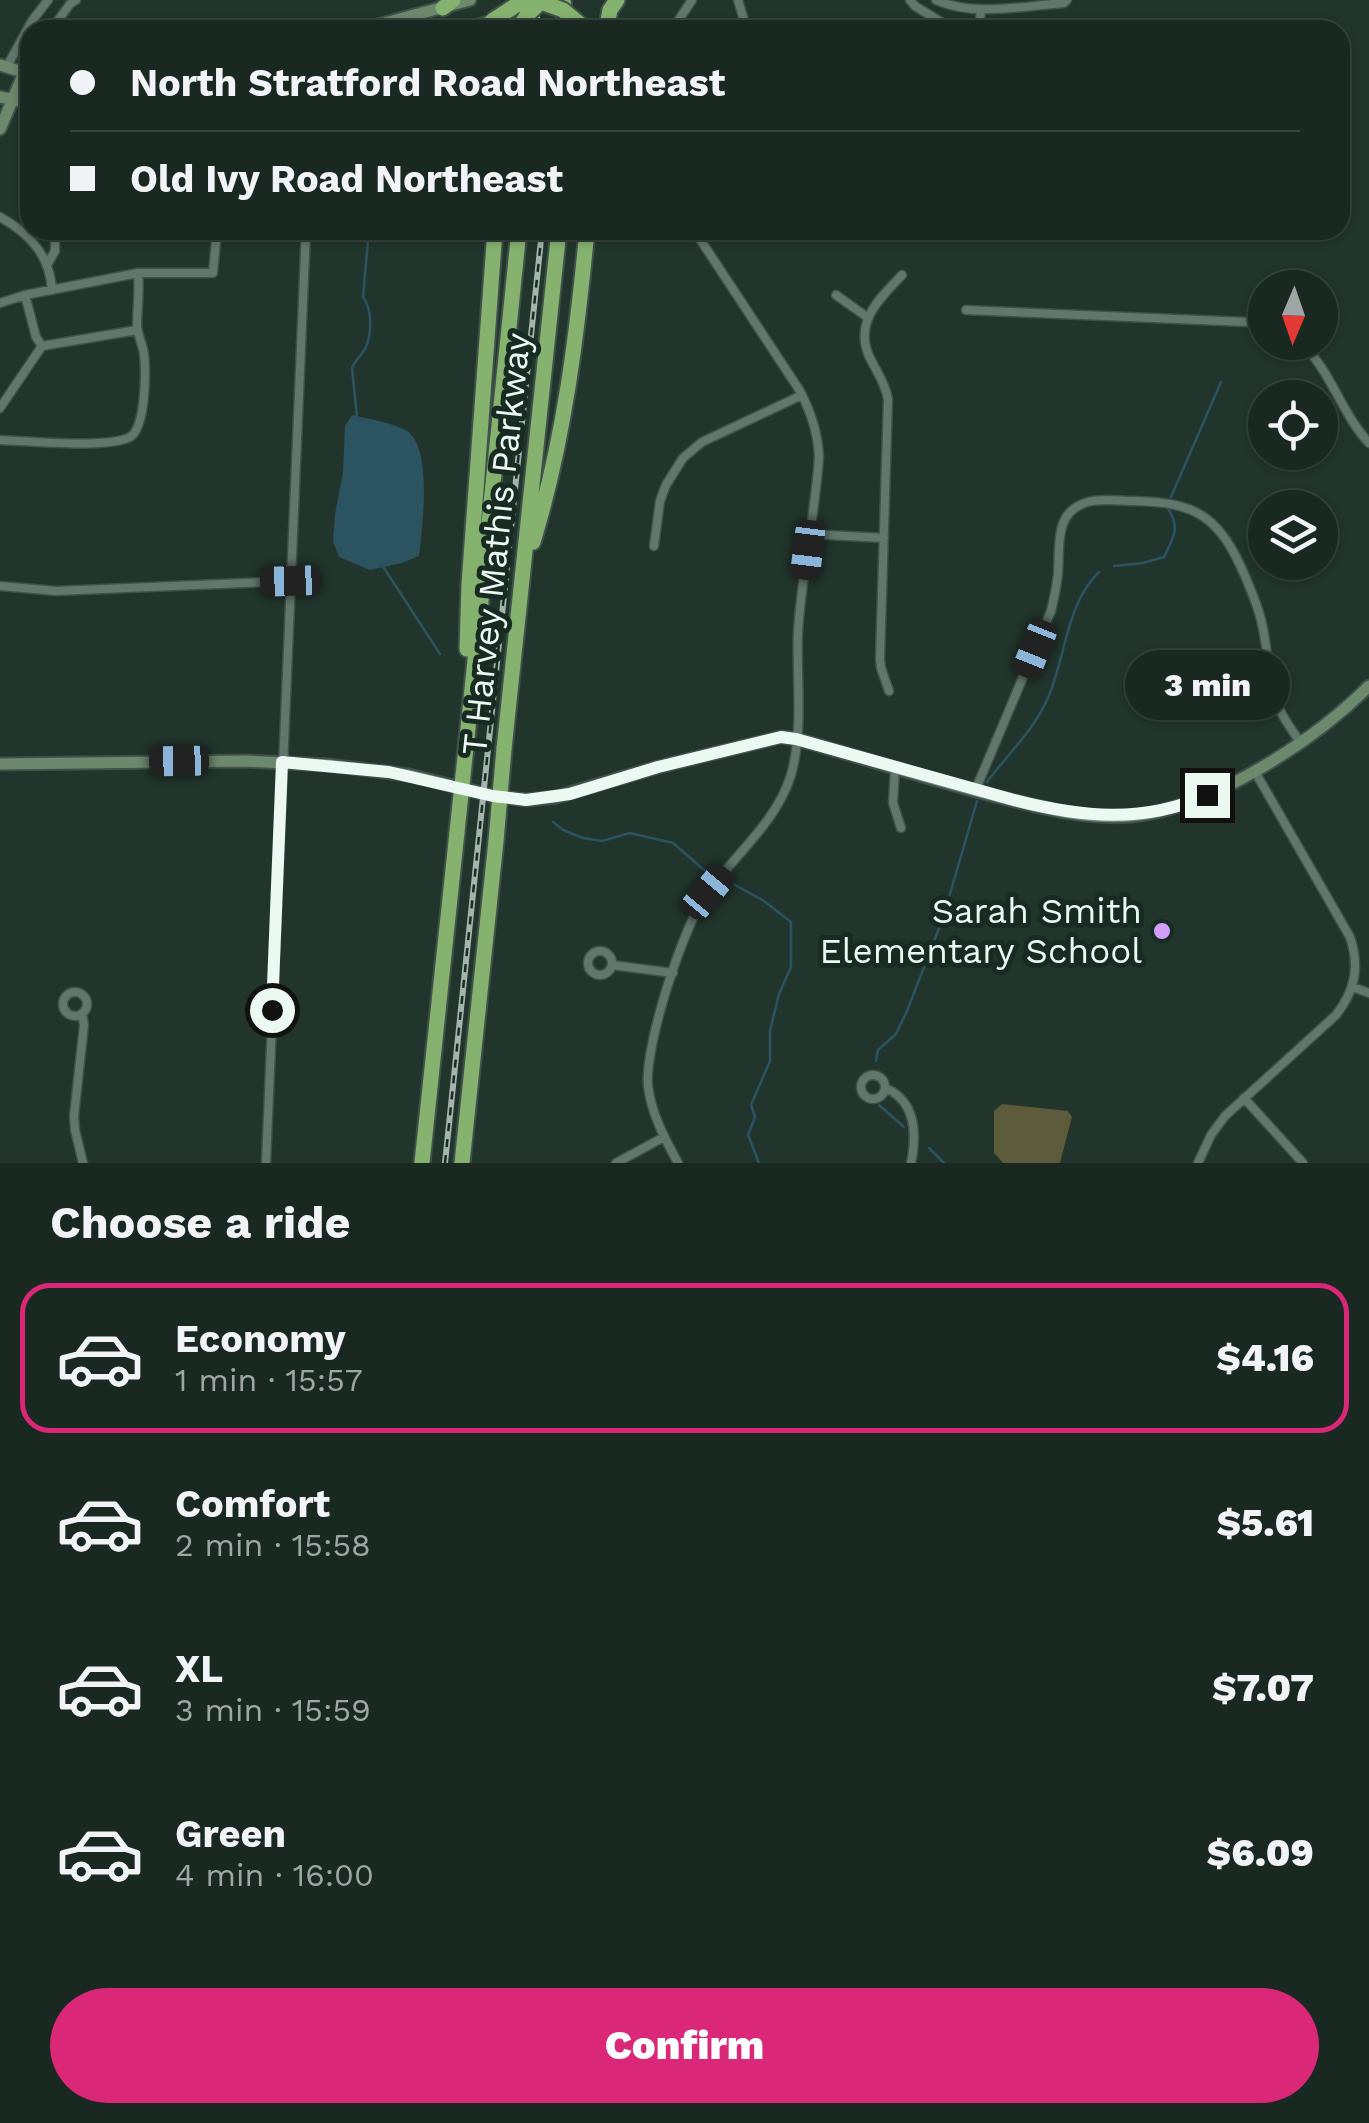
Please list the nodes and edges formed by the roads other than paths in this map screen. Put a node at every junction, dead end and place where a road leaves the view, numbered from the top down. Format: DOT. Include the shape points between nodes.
graph roads {
  1 [pos="76,0"];
  2 [pos="470,0"];
  3 [pos="521,0"];
  4 [pos="540,0"];
  5 [pos="910,0"];
  6 [pos="935,0"];
  7 [pos="1067,0"];
  8 [pos="448,4"];
  9 [pos="981,8"];
  10 [pos="927,14"];
  11 [pos="59,20"];
  12 [pos="393,20"];
  13 [pos="493,20"];
  14 [pos="525,20"];
  15 [pos="571,20"];
  16 [pos="937,20"];
  17 [pos="980,20"];
  18 [pos="20,40"];
  19 [pos="2,68"];
  20 [pos="0,81"];
  21 [pos="6,99"];
  22 [pos="0,129"];
  23 [pos="31,240"];
  24 [pos="55,240"];
  25 [pos="216,240"];
  26 [pos="306,240"];
  27 [pos="494,240"];
  28 [pos="519,240"];
  29 [pos="558,240"];
  30 [pos="586,240"];
  31 [pos="701,240"];
  32 [pos="46,265"];
  33 [pos="138,273"];
  34 [pos="902,275"];
  35 [pos="52,290"];
  36 [pos="25,295"];
  37 [pos="836,295"];
  38 [pos="0,302"];
  39 [pos="966,310"];
  40 [pos="868,317"];
  41 [pos="1248,322"];
  42 [pos="137,330"];
  43 [pos="42,346"];
  44 [pos="1317,360"];
  45 [pos="802,394"];
  46 [pos="0,408"];
  47 [pos="0,440"];
  48 [pos="1369,443"];
  49 [pos="809,534"];
  50 [pos="884,538"];
  51 [pos="654,546"];
  52 [pos="523,575"];
  53 [pos="290,581"];
  54 [pos="0,586"];
  55 [pos="1369,686"];
  56 [pos="890,691"];
  57 [pos="466,738"];
  58 [pos="796,739"];
  59 [pos="1300,742"];
  60 [pos="282,762"];
  61 [pos="0,764"];
  62 [pos="895,768"];
  63 [pos="1254,770"];
  64 [pos="975,790"];
  65 [pos="902,828"];
  66 [pos="612,966"];
  67 [pos="673,973"];
  68 [pos="1353,987"];
  69 [pos="1369,993"];
  70 [pos="82,1014"];
  71 [pos="886,1088"];
  72 [pos="1244,1098"];
  73 [pos="664,1137"];
  74 [pos="83,1163"];
  75 [pos="266,1163"];
  76 [pos="422,1163"];
  77 [pos="462,1163"];
  78 [pos="616,1163"];
  79 [pos="678,1163"];
  80 [pos="911,1163"];
  81 [pos="1198,1163"];
  82 [pos="1303,1163"];
  1 -- 11 [label="street"];
  2 -- 8 [label="street"];
  3 -- 13 [label="highway, bridge"];
  4 -- 14 [label="highway, bridge"];
  4 -- 15 [label="highway, bridge"];
  5 -- 10 [label="street"];
  6 -- 9 [label="street"];
  6 -- 10 [label="street"];
  7 -- 9 [label="street"];
  8 -- 12 [label="street"];
  9 -- 17 [label="street"];
  10 -- 16 [label="street"];
  18 -- 19 [label="street"];
  19 -- 20 [label="street"];
  21 -- 22 [label="street"];
  23 -- 32 [label="street"];
  24 -- 32 [label="street"];
  25 -- 33 [label="street" via="213,273"];
  26 -- 53 [label="street"];
  27 -- 57 [label="highway" via="469,584"];
  28 -- 57 [label="highway, T Harvey Mathis Parkway"];
  29 -- 52 [label="highway, T Harvey Mathis Parkway"];
  30 -- 52 [label="highway" via="558,440"];
  31 -- 45 [label="street"];
  32 -- 35 [label="street"];
  33 -- 35 [label="street"];
  33 -- 42 [label="street"];
  34 -- 40 [label="street"];
  35 -- 36 [label="street"];
  36 -- 38 [label="street"];
  36 -- 43 [label="street"];
  37 -- 40 [label="street"];
  39 -- 41 [label="street"];
  40 -- 50 [label="street" via="866,348 888,399"];
  42 -- 43 [label="street"];
  42 -- 47 [label="street" via="144,353 142,422 135,434 78,444"];
  43 -- 46 [label="street"];
  44 -- 48 [label="street"];
  45 -- 49 [label="street" via="819,457"];
  45 -- 51 [label="street" via="702,442 683,458 660,501"];
  49 -- 50 [label="street"];
  49 -- 58 [label="street"];
  50 -- 56 [label="street" via="880,658"];
  52 -- 77 [label="highway, T Harvey Mathis Parkway, bridge"];
  53 -- 54 [label="street" via="56,591"];
  53 -- 60 [label="street"];
  55 -- 59 [label="street"];
  57 -- 76 [label="highway, T Harvey Mathis Parkway, bridge"];
  58 -- 60 [label="street" via="768,739 526,800 389,772"];
  58 -- 62 [label="street"];
  58 -- 67 [label="street" via="778,803 699,905"];
  59 -- 63 [label="street"];
  59 -- 64 [label="street" via="1275,700 1259,610 1222,534 1176,504 1093,500 1061,526 1051,610"];
  60 -- 61 [label="street"];
  60 -- 75 [label="street"];
  62 -- 64 [label="street"];
  62 -- 65 [label="street" via="894,803"];
  63 -- 64 [label="street" via="1188,804 1130,816 1042,808"];
  63 -- 68 [label="street" via="1350,938"];
  66 -- 67 [label="street"];
  67 -- 73 [label="street" via="647,1070"];
  68 -- 69 [label="street"];
  68 -- 72 [label="street" via="1336,1015"];
  70 -- 74 [label="street" via="74,1130"];
  71 -- 80 [label="street" via="914,1122"];
  72 -- 81 [label="street" via="1211,1135"];
  72 -- 82 [label="street"];
  73 -- 78 [label="street"];
  73 -- 79 [label="street"];
}
